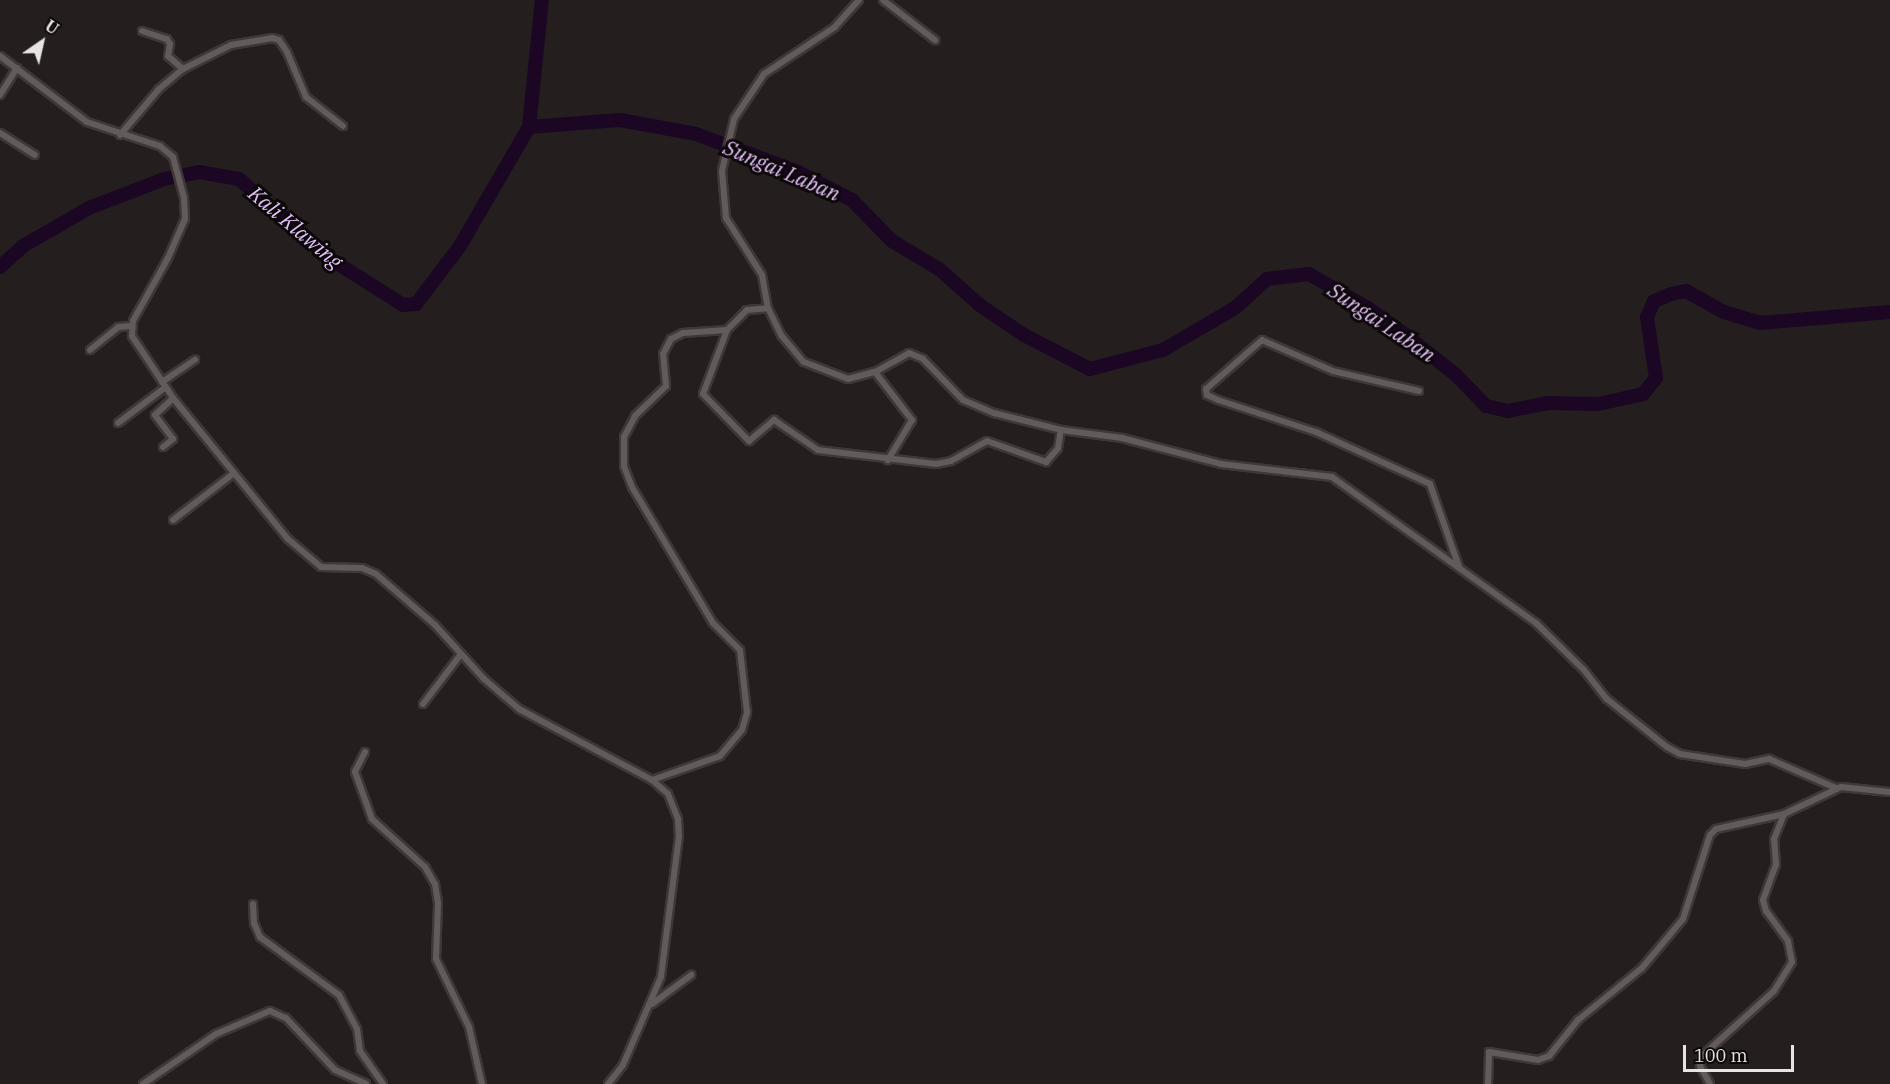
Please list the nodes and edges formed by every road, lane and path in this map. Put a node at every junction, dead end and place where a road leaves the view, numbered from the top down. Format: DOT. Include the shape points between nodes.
graph roads {
  1 [pos="859,0"];
  2 [pos="883,0"];
  3 [pos="142,30"];
  4 [pos="935,40"];
  5 [pos="0,56"];
  6 [pos="17,68"];
  7 [pos="183,69"];
  8 [pos="0,95"];
  9 [pos="343,126"];
  10 [pos="0,133"];
  11 [pos="120,135"];
  12 [pos="35,155"];
  13 [pos="768,308"];
  14 [pos="131,326"];
  15 [pos="727,330"];
  16 [pos="90,350"];
  17 [pos="195,360"];
  18 [pos="875,372"];
  19 [pos="164,385"];
  20 [pos="1419,391"];
  21 [pos="173,398"];
  22 [pos="118,423"];
  23 [pos="1061,430"];
  24 [pos="163,447"];
  25 [pos="888,460"];
  26 [pos="233,474"];
  27 [pos="173,520"];
  28 [pos="1460,568"];
  29 [pos="461,654"];
  30 [pos="423,704"];
  31 [pos="365,752"];
  32 [pos="652,780"];
  33 [pos="1836,788"];
  34 [pos="1890,792"];
  35 [pos="1784,814"];
  36 [pos="253,904"];
  37 [pos="691,975"];
  38 [pos="652,1004"];
  39 [pos="143,1084"];
  40 [pos="365,1084"];
  41 [pos="383,1084"];
  42 [pos="482,1084"];
  43 [pos="608,1084"];
  44 [pos="1488,1084"];
  45 [pos="1710,1084"];
  1 -- 13 [label="street" via="835,27 764,74 732,125 722,171 726,218 762,275"];
  2 -- 4 [label="street"];
  3 -- 7 [label="street" via="167,39 168,56"];
  5 -- 6 [label="street"];
  6 -- 8 [label="street"];
  6 -- 11 [label="street" via="80,118"];
  7 -- 9 [label="street" via="231,45 276,38 287,52 306,97"];
  7 -- 11 [label="street" via="159,89"];
  10 -- 12 [label="street"];
  11 -- 14 [label="street" via="167,150 178,171 186,209 181,230"];
  13 -- 15 [label="street" via="747,310"];
  13 -- 18 [label="street" via="790,348 811,365 848,379"];
  14 -- 16 [label="street" via="114,329"];
  14 -- 19 [label="street" via="134,340"];
  15 -- 25 [label="street" via="703,394 735,430 751,441 774,420 818,450"];
  15 -- 32 [label="street" via="684,333 671,339 663,354 666,386 635,416 622,445 626,472 637,496 713,622 740,650 747,712 742,730 720,756"];
  17 -- 19 [label="street"];
  18 -- 23 [label="street" via="909,353 923,359 963,400 994,413"];
  18 -- 25 [label="street" via="912,420"];
  19 -- 21 [label="street"];
  19 -- 22 [label="street"];
  20 -- 28 [label="street" via="1333,371 1262,340 1206,389 1207,395 1218,400 1316,432 1430,484"];
  21 -- 24 [label="street" via="155,415 173,439"];
  21 -- 26 [label="street"];
  23 -- 25 [label="street" via="1058,448 1046,462 987,441 946,463"];
  23 -- 28 [label="street" via="1122,438 1221,464 1332,477 1350,486"];
  26 -- 27 [label="street"];
  26 -- 29 [label="street" via="308,559 327,568 359,567 371,571 435,625"];
  28 -- 33 [label="street" via="1536,623 1607,699 1667,747 1680,754 1744,764 1768,759"];
  29 -- 30 [label="street"];
  29 -- 32 [label="street" via="526,714"];
  31 -- 42 [label="street" via="355,772 372,819 425,867 435,884 436,959 469,1027"];
  32 -- 38 [label="street" via="668,795 678,819 679,836 661,977"];
  33 -- 34 [label="street"];
  33 -- 35 [label="street" via="1809,805"];
  35 -- 44 [label="street" via="1713,832 1683,919 1642,968 1578,1020 1550,1056 1538,1060 1490,1052"];
  35 -- 45 [label="street" via="1774,839 1776,865 1763,900 1766,911 1788,940 1792,962 1771,994 1702,1056 1700,1066"];
  36 -- 41 [label="street" via="260,937 339,995 357,1029 360,1052"];
  37 -- 38 [label="street"];
  38 -- 43 [label="street" via="623,1065"];
  39 -- 40 [label="street" via="216,1034 270,1011 286,1018 335,1070"];
}
